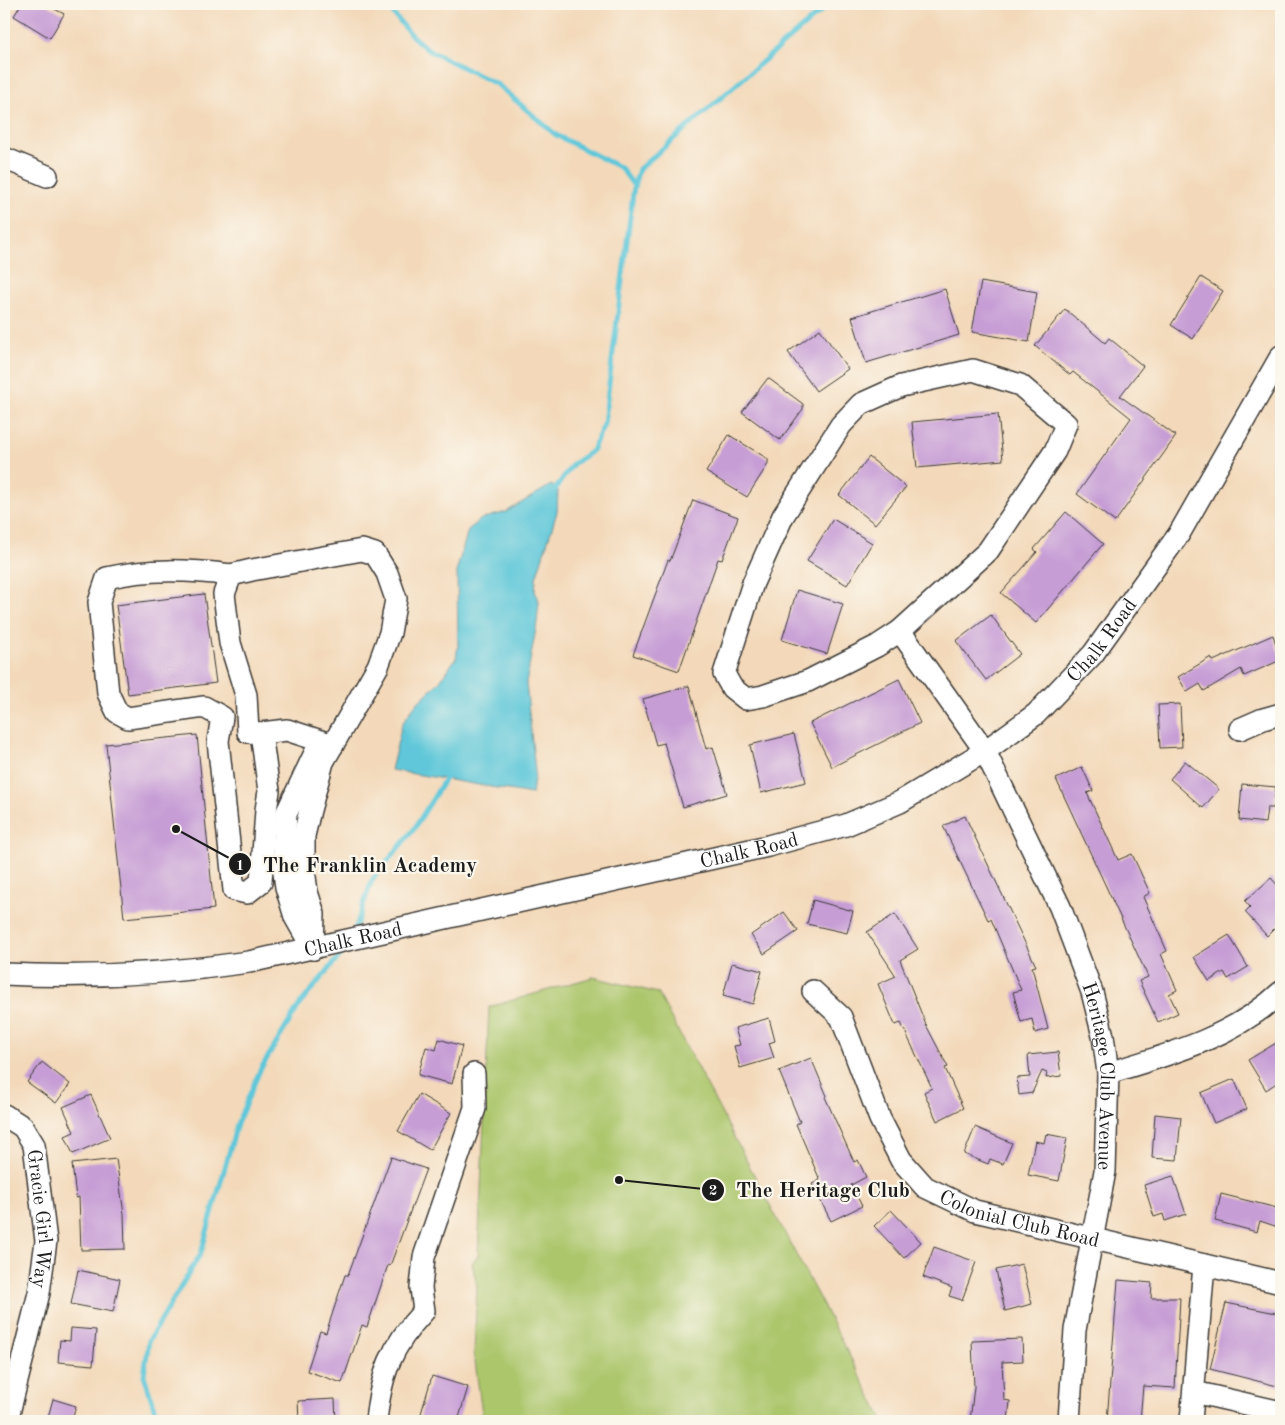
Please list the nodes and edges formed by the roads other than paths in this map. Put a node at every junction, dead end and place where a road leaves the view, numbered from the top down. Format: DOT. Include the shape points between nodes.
graph roads {
  1 [pos="4,158"];
  2 [pos="47,176"];
  3 [pos="1281,356"];
  4 [pos="231,576"];
  5 [pos="900,630"];
  6 [pos="1281,714"];
  7 [pos="1240,729"];
  8 [pos="220,731"];
  9 [pos="255,732"];
  10 [pos="327,744"];
  11 [pos="985,751"];
  12 [pos="255,887"];
  13 [pos="286,887"];
  14 [pos="313,949"];
  15 [pos="4,974"];
  16 [pos="813,991"];
  17 [pos="1281,992"];
  18 [pos="1108,1073"];
  19 [pos="474,1074"];
  20 [pos="4,1115"];
  21 [pos="1091,1239"];
  22 [pos="1204,1265"];
  23 [pos="1281,1283"];
  24 [pos="1194,1392"];
  25 [pos="1281,1412"];
  26 [pos="7,1421"];
  27 [pos="376,1421"];
  28 [pos="1069,1421"];
  29 [pos="1191,1421"];
  1 -- 2 [label="street"];
  3 -- 11 [label="street, Chalk Road" via="1179,534 1093,654 1036,714"];
  4 -- 8 [label="street" via="197,571 131,572 106,578 99,602 108,694 117,712 128,718 204,707 222,717"];
  4 -- 9 [label="street" via="224,594 230,643"];
  4 -- 10 [label="street" via="362,550 375,554 388,572 396,599 390,633 378,666"];
  5 -- 5 [label="street" via="877,646 808,681 763,696 746,698 732,688 724,674 753,583 783,516 841,425 861,404 901,386 973,370 1020,386 1066,424 1055,451 988,551"];
  5 -- 11 [label="street, Heritage Club Avenue"];
  6 -- 7 [label="street"];
  8 -- 9 [label="street"];
  8 -- 12 [label="street" via="218,741 234,890 247,893"];
  9 -- 10 [label="street" via="287,730"];
  9 -- 12 [label="street" via="269,791 261,882"];
  10 -- 13 [label="street" via="286,814 283,866"];
  10 -- 14 [label="street" via="304,836 304,869 314,914"];
  11 -- 14 [label="street, Chalk Road" via="900,802 846,825 768,846"];
  11 -- 18 [label="street, Heritage Club Avenue" via="1060,907 1092,992"];
  12 -- 13 [label="street"];
  13 -- 14 [label="street" via="295,917"];
  14 -- 15 [label="street, Chalk Road" via="249,962 144,974"];
  16 -- 21 [label="street, Colonial Club Road" via="842,1017 880,1119 901,1160 925,1187 975,1211"];
  17 -- 18 [label="street" via="1264,1008 1220,1034 1165,1056"];
  18 -- 21 [label="street, Heritage Club Avenue" via="1105,1171"];
  19 -- 27 [label="street" via="475,1108 424,1257 420,1288 424,1311 400,1338 390,1356"];
  20 -- 26 [label="street, Gracie Girl Way" via="23,1127 34,1145 46,1241 39,1293"];
  21 -- 22 [label="street, Colonial Club Road"];
  21 -- 28 [label="street, Heritage Club Avenue" via="1075,1330"];
  22 -- 23 [label="street, Colonial Club Road"];
  22 -- 24 [label="street"];
  24 -- 25 [label="street"];
  24 -- 29 [label="street"];
}
